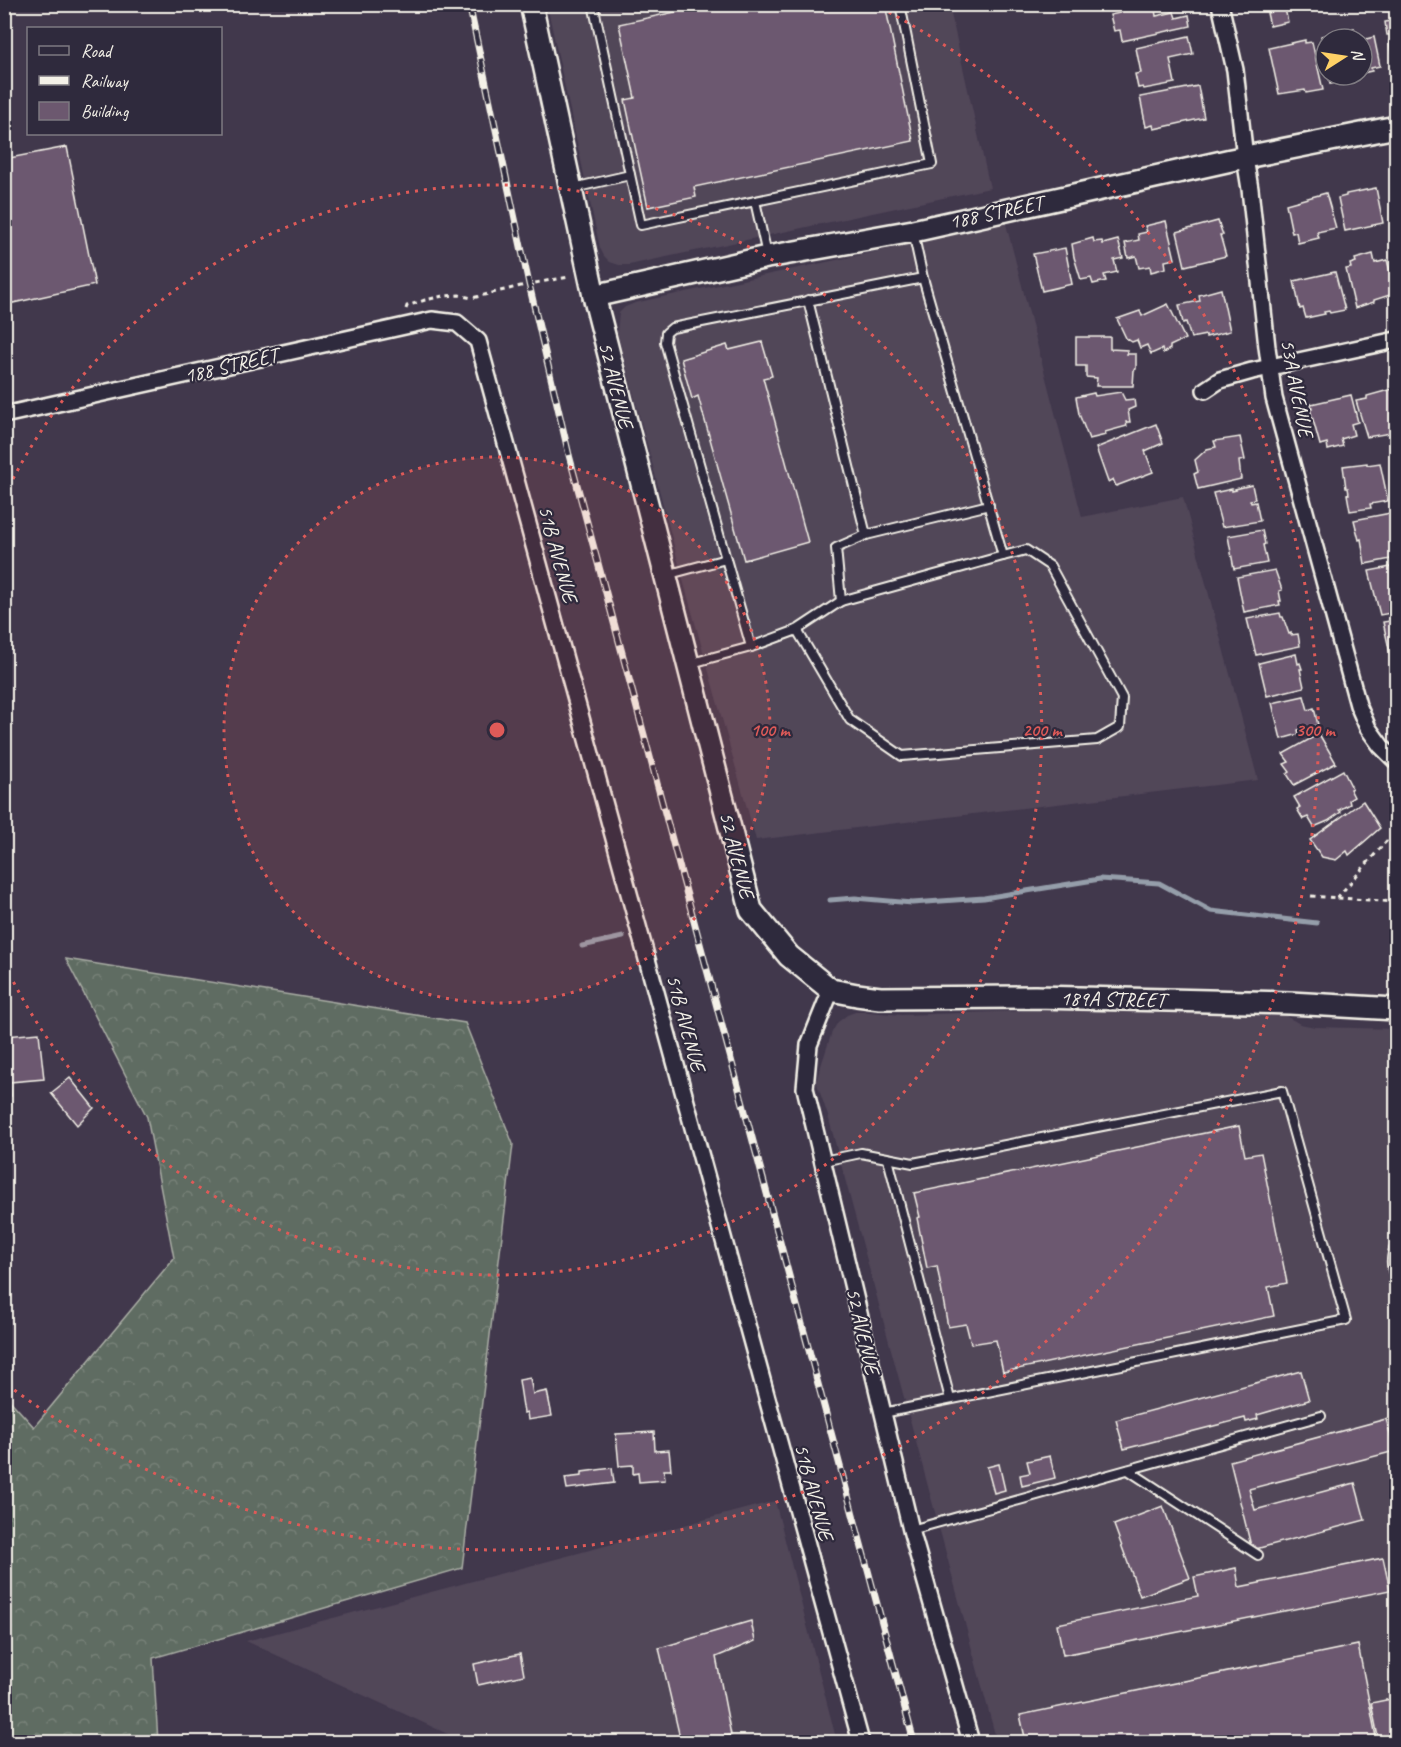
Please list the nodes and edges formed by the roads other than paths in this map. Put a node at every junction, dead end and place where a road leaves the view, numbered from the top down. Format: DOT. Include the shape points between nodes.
graph roads {
  1 [pos="531,4"];
  2 [pos="593,4"];
  3 [pos="900,4"];
  4 [pos="1220,4"];
  5 [pos="1396,127"];
  6 [pos="1245,158"];
  7 [pos="630,175"];
  8 [pos="571,188"];
  9 [pos="755,201"];
  10 [pos="912,231"];
  11 [pos="767,257"];
  12 [pos="923,278"];
  13 [pos="594,296"];
  14 [pos="808,300"];
  15 [pos="457,323"];
  16 [pos="1396,340"];
  17 [pos="1269,367"];
  18 [pos="1205,390"];
  19 [pos="4,415"];
  20 [pos="989,505"];
  21 [pos="866,535"];
  22 [pos="1003,556"];
  23 [pos="726,559"];
  24 [pos="664,575"];
  25 [pos="841,601"];
  26 [pos="797,630"];
  27 [pos="751,647"];
  28 [pos="688,664"];
  29 [pos="1396,761"];
  30 [pos="831,990"];
  31 [pos="1396,1009"];
  32 [pos="888,1159"];
  33 [pos="823,1161"];
  34 [pos="1396,1244"];
  35 [pos="1396,1278"];
  36 [pos="950,1399"];
  37 [pos="883,1413"];
  38 [pos="1321,1416"];
  39 [pos="1128,1470"];
  40 [pos="911,1530"];
  41 [pos="1258,1555"];
  42 [pos="861,1743"];
  43 [pos="972,1743"];
  1 -- 8 [label="street, 52 AVENUE"];
  2 -- 7 [label="lane"];
  3 -- 9 [label="lane" via="932,164"];
  4 -- 6 [label="street, 53A AVENUE" via="1235,70"];
  5 -- 6 [label="street, 188 STREET"];
  6 -- 10 [label="street, 188 STREET"];
  6 -- 17 [label="street, 53A AVENUE"];
  7 -- 8 [label="lane"];
  7 -- 9 [label="lane" via="641,225"];
  8 -- 13 [label="street, 52 AVENUE"];
  9 -- 11 [label="lane"];
  10 -- 11 [label="street, 188 STREET"];
  10 -- 12 [label="lane"];
  11 -- 13 [label="street, 188 STREET"];
  12 -- 14 [label="lane"];
  12 -- 20 [label="lane"];
  13 -- 24 [label="street, 52 AVENUE"];
  14 -- 21 [label="lane"];
  14 -- 23 [label="lane" via="672,328 666,333 665,342"];
  15 -- 19 [label="street, 188 STREET" via="432,320"];
  15 -- 42 [label="street, 51B AVENUE" via="478,341"];
  16 -- 17 [label="street"];
  17 -- 18 [label="street" via="1220,380"];
  17 -- 29 [label="street, 53A AVENUE" via="1284,439 1358,705 1368,728"];
  20 -- 21 [label="lane"];
  20 -- 22 [label="lane"];
  21 -- 25 [label="lane" via="836,548"];
  22 -- 25 [label="lane"];
  22 -- 26 [label="lane" via="1026,550 1050,566 1122,698 1120,727 1097,740 902,756 850,720"];
  23 -- 24 [label="lane"];
  23 -- 27 [label="lane"];
  24 -- 28 [label="street, 52 AVENUE"];
  25 -- 26 [label="lane"];
  26 -- 27 [label="lane"];
  27 -- 28 [label="lane"];
  28 -- 30 [label="street, 52 AVENUE" via="751,910 789,956"];
  30 -- 31 [label="street, 189A STREET" via="880,998 1035,997"];
  30 -- 33 [label="street, 52 AVENUE" via="809,1045 805,1088"];
  32 -- 33 [label="lane" via="861,1153"];
  32 -- 36 [label="lane"];
  32 -- 36 [label="lane" via="913,1163 1282,1090 1346,1320"];
  33 -- 37 [label="street, 52 AVENUE"];
  34 -- 35 [label="lane" via="1391,1256"];
  36 -- 37 [label="lane"];
  37 -- 40 [label="street, 52 AVENUE"];
  38 -- 39 [label="lane"];
  39 -- 40 [label="lane"];
  39 -- 41 [label="lane"];
  40 -- 43 [label="street, 52 AVENUE"];
}
